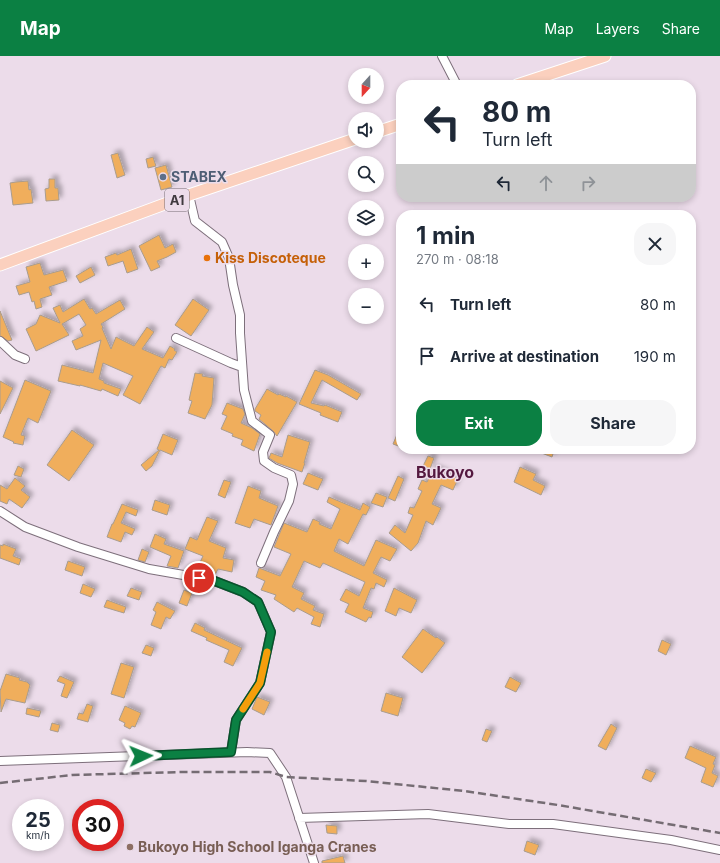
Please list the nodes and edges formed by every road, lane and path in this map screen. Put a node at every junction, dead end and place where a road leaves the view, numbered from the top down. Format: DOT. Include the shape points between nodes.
graph roads {
  1 [pos="442,56"];
  2 [pos="605,56"];
  3 [pos="454,80"];
  4 [pos="532,80"];
  5 [pos="396,126"];
  6 [pos="384,130"];
  7 [pos="348,141"];
  8 [pos="189,195"];
  9 [pos="0,265"];
  10 [pos="176,338"];
  11 [pos="0,341"];
  12 [pos="25,359"];
  13 [pos="242,367"];
  14 [pos="0,511"];
  15 [pos="261,563"];
  16 [pos="231,752"];
  17 [pos="0,761"];
  18 [pos="299,818"];
  19 [pos="720,850"];
  20 [pos="314,863"];
  1 -- 3 [label="street"];
  2 -- 4 [label="main road"];
  5 -- 6 [label="main road"];
  7 -- 8 [label="main road, A1"];
  8 -- 9 [label="main road, A1"];
  8 -- 13 [label="street" via="195,221 222,242 229,258 240,315"];
  10 -- 13 [label="street"];
  11 -- 12 [label="street" via="15,355"];
  13 -- 15 [label="street" via="244,390 252,421 270,436 264,452 264,461 291,475 293,484 289,501"];
  14 -- 16 [label="street" via="24,527 78,547 148,569 212,580 243,592 258,602 271,632 260,683 236,720"];
  16 -- 17 [label="street"];
  16 -- 18 [label="street" via="270,753 286,777"];
  18 -- 19 [label="street" via="428,814 509,824 561,825 670,840"];
  18 -- 20 [label="street"];
}
